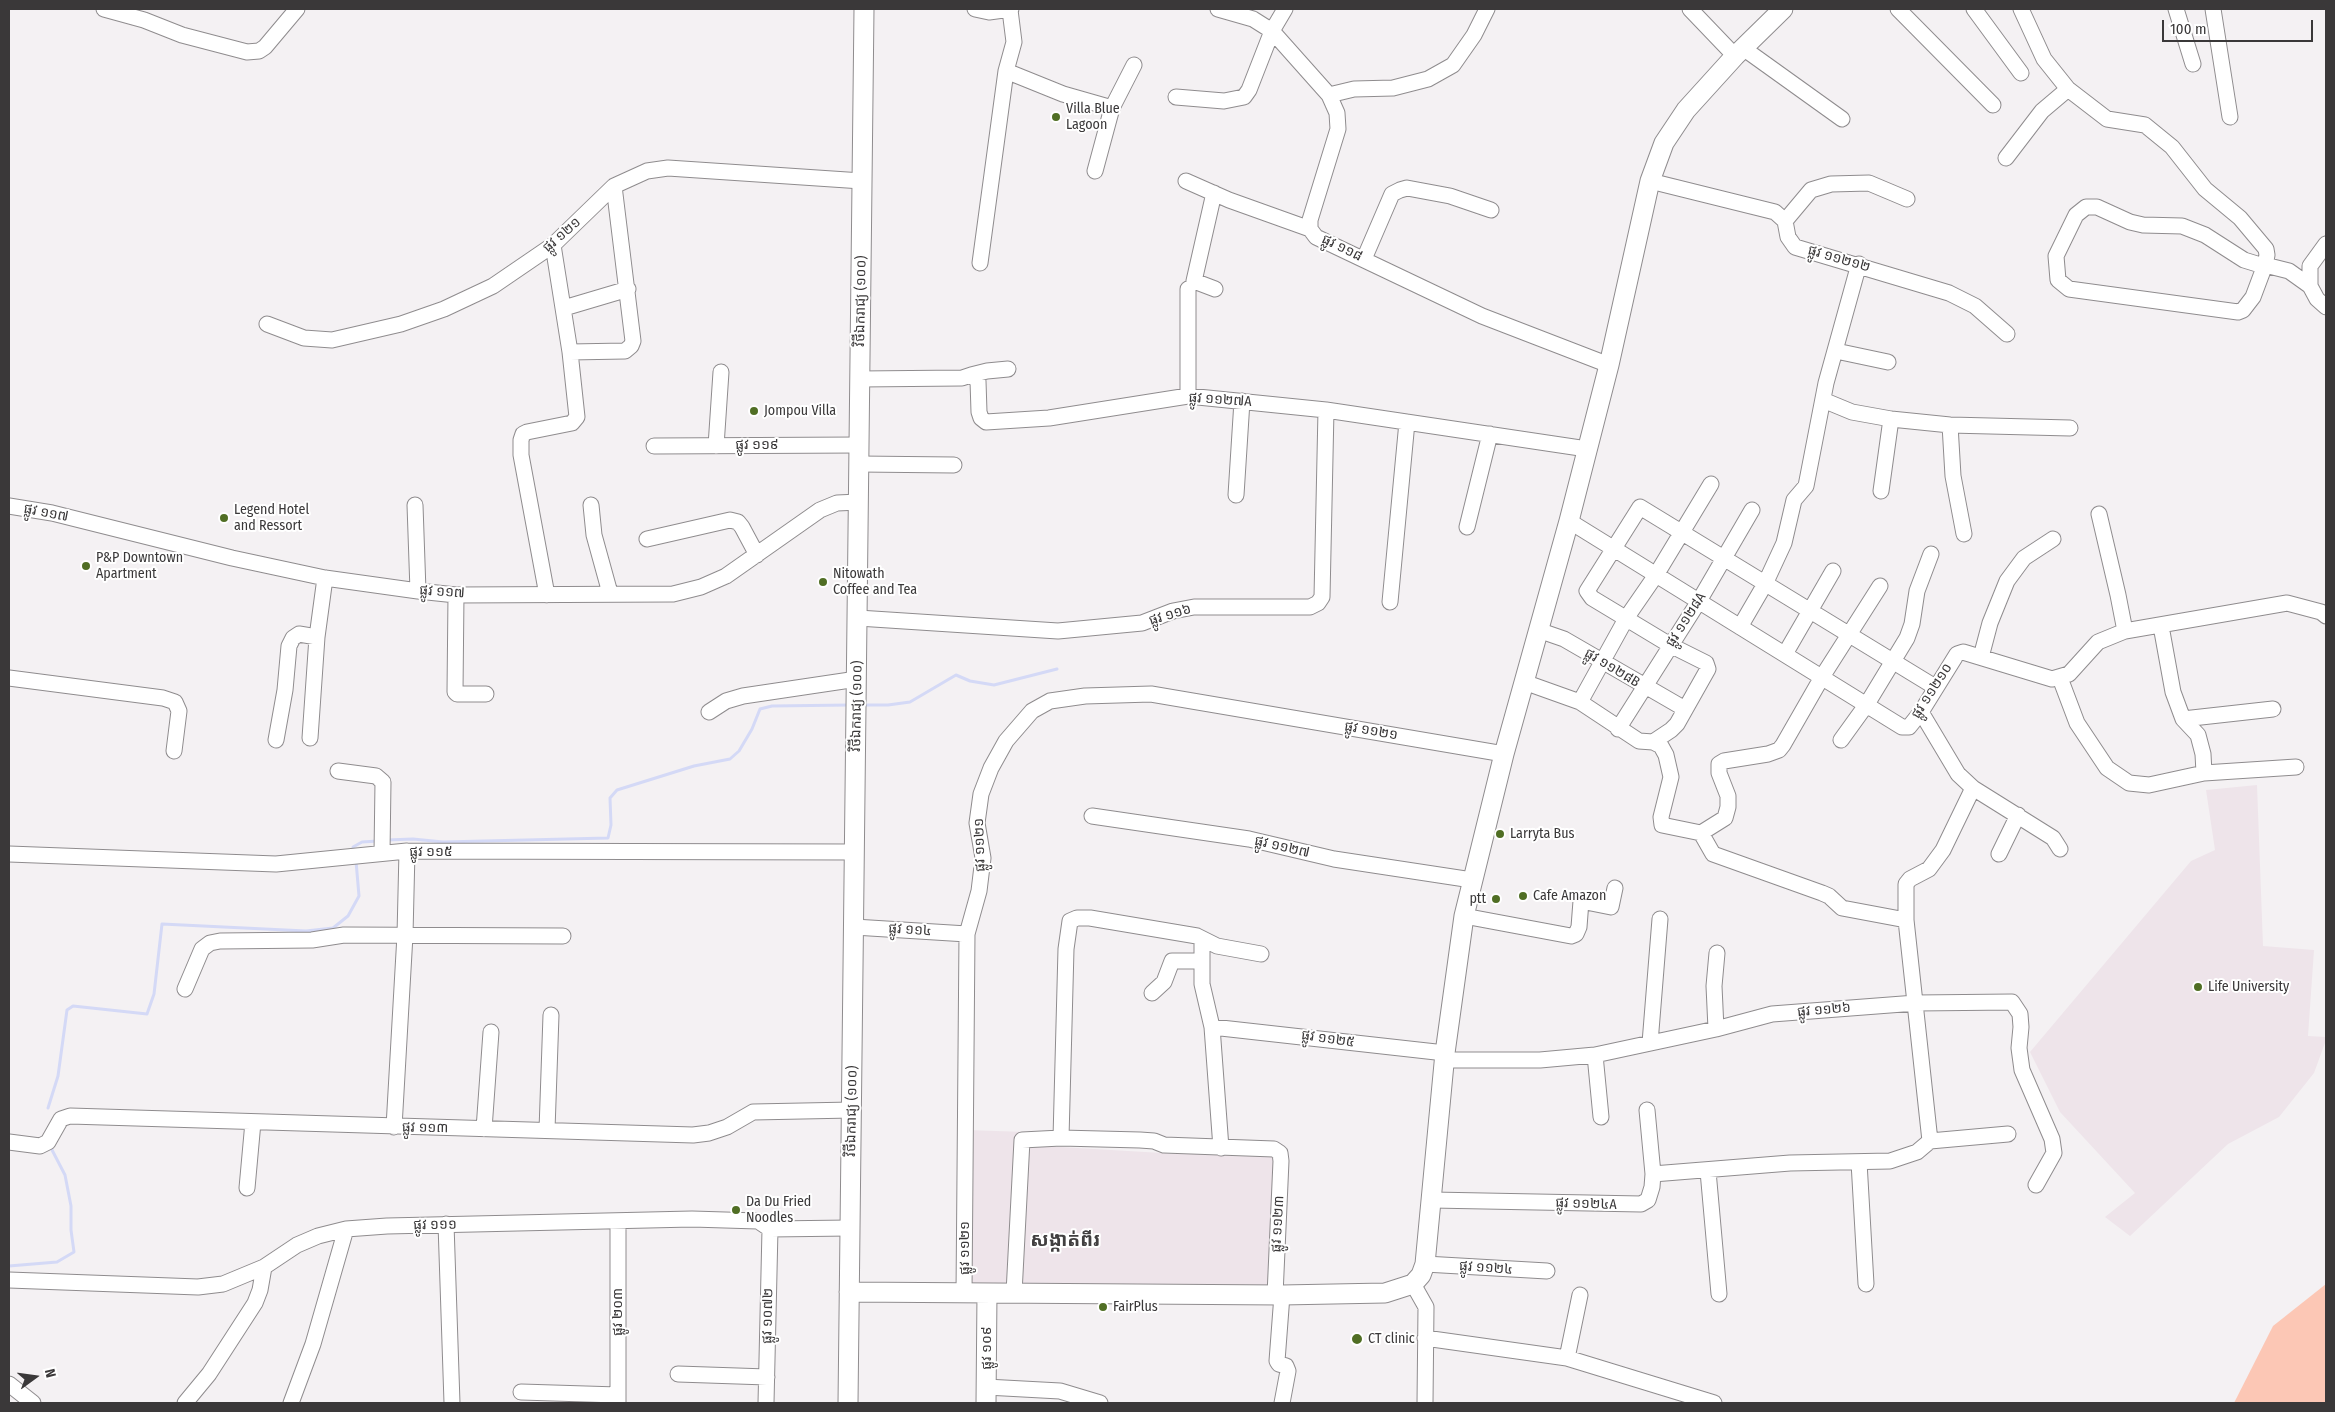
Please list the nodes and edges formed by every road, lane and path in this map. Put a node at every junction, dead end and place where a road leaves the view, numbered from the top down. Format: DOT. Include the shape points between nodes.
graph roads {
  1 [pos="104,9"];
  2 [pos="297,9"];
  3 [pos="864,9"];
  4 [pos="975,9"];
  5 [pos="1010,9"];
  6 [pos="1218,9"];
  7 [pos="1284,9"];
  8 [pos="1486,9"];
  9 [pos="1690,9"];
  10 [pos="1783,9"];
  11 [pos="1898,9"];
  12 [pos="1974,9"];
  13 [pos="2021,9"];
  14 [pos="2176,9"];
  15 [pos="2213,9"];
  16 [pos="1272,31"];
  17 [pos="1739,52"];
  18 [pos="2193,64"];
  19 [pos="1134,65"];
  20 [pos="1006,71"];
  21 [pos="2021,73"];
  22 [pos="2068,89"];
  23 [pos="1329,95"];
  24 [pos="1176,97"];
  25 [pos="1992,105"];
  26 [pos="1112,108"];
  27 [pos="2230,117"];
  28 [pos="1842,118"];
  29 [pos="2006,158"];
  30 [pos="1095,170"];
  31 [pos="1650,180"];
  32 [pos="862,181"];
  33 [pos="1186,181"];
  34 [pos="614,186"];
  35 [pos="1214,193"];
  36 [pos="1907,200"];
  37 [pos="1491,210"];
  38 [pos="1785,222"];
  39 [pos="1310,229"];
  40 [pos="2326,244"];
  41 [pos="553,245"];
  42 [pos="1364,259"];
  43 [pos="980,263"];
  44 [pos="1859,264"];
  45 [pos="2266,265"];
  46 [pos="2310,286"];
  47 [pos="628,289"];
  48 [pos="1188,289"];
  49 [pos="1215,289"];
  50 [pos="2326,307"];
  51 [pos="564,308"];
  52 [pos="267,324"];
  53 [pos="2007,334"];
  54 [pos="1836,351"];
  55 [pos="570,352"];
  56 [pos="1888,362"];
  57 [pos="1609,364"];
  58 [pos="1008,369"];
  59 [pos="722,372"];
  60 [pos="971,375"];
  61 [pos="860,379"];
  62 [pos="1188,396"];
  63 [pos="1823,400"];
  64 [pos="1242,401"];
  65 [pos="1326,410"];
  66 [pos="1891,419"];
  67 [pos="1407,422"];
  68 [pos="1950,425"];
  69 [pos="2070,428"];
  70 [pos="1490,434"];
  71 [pos="860,444"];
  72 [pos="654,446"];
  73 [pos="716,446"];
  74 [pos="1587,449"];
  75 [pos="859,464"];
  76 [pos="954,465"];
  77 [pos="1711,484"];
  78 [pos="1880,491"];
  79 [pos="1236,495"];
  80 [pos="859,502"];
  81 [pos="415,505"];
  82 [pos="9,506"];
  83 [pos="591,506"];
  84 [pos="1752,510"];
  85 [pos="2099,514"];
  86 [pos="1569,521"];
  87 [pos="1467,527"];
  88 [pos="1681,533"];
  89 [pos="1964,534"];
  90 [pos="2053,538"];
  91 [pos="647,539"];
  92 [pos="1614,548"];
  93 [pos="1932,554"];
  94 [pos="757,555"];
  95 [pos="1724,559"];
  96 [pos="1833,571"];
  97 [pos="1656,575"];
  98 [pos="325,578"];
  99 [pos="1765,584"];
  100 [pos="1880,586"];
  101 [pos="418,591"];
  102 [pos="610,593"];
  103 [pos="456,595"];
  104 [pos="547,595"];
  105 [pos="1699,601"];
  106 [pos="1390,602"];
  107 [pos="1810,611"];
  108 [pos="2326,616"];
  109 [pos="1627,617"];
  110 [pos="858,618"];
  111 [pos="2161,626"];
  112 [pos="1740,627"];
  113 [pos="1538,630"];
  114 [pos="2124,631"];
  115 [pos="1851,635"];
  116 [pos="317,637"];
  117 [pos="1670,645"];
  118 [pos="1785,654"];
  119 [pos="1982,657"];
  120 [pos="1601,660"];
  121 [pos="1894,661"];
  122 [pos="1822,677"];
  123 [pos="9,678"];
  124 [pos="2060,678"];
  125 [pos="1524,682"];
  126 [pos="857,686"];
  127 [pos="1645,687"];
  128 [pos="1935,687"];
  129 [pos="486,694"];
  130 [pos="1580,702"];
  131 [pos="1867,704"];
  132 [pos="1685,709"];
  133 [pos="2273,709"];
  134 [pos="709,712"];
  135 [pos="1921,712"];
  136 [pos="2183,719"];
  137 [pos="1618,729"];
  138 [pos="310,738"];
  139 [pos="276,740"];
  140 [pos="1841,740"];
  141 [pos="1654,742"];
  142 [pos="174,752"];
  143 [pos="1504,754"];
  144 [pos="2296,767"];
  145 [pos="338,771"];
  146 [pos="2204,773"];
  147 [pos="1973,788"];
  148 [pos="2018,815"];
  149 [pos="1092,816"];
  150 [pos="1701,833"];
  151 [pos="2060,849"];
  152 [pos="407,851"];
  153 [pos="855,852"];
  154 [pos="9,854"];
  155 [pos="375,854"];
  156 [pos="1999,854"];
  157 [pos="1472,880"];
  158 [pos="1615,888"];
  159 [pos="1464,916"];
  160 [pos="1660,919"];
  161 [pos="1906,920"];
  162 [pos="854,927"];
  163 [pos="966,934"];
  164 [pos="405,935"];
  165 [pos="563,936"];
  166 [pos="1202,939"];
  167 [pos="1261,954"];
  168 [pos="1717,954"];
  169 [pos="1202,961"];
  170 [pos="185,989"];
  171 [pos="1152,993"];
  172 [pos="1916,1002"];
  173 [pos="551,1015"];
  174 [pos="1212,1026"];
  175 [pos="1716,1029"];
  176 [pos="491,1032"];
  177 [pos="1650,1043"];
  178 [pos="1595,1055"];
  179 [pos="1444,1056"];
  180 [pos="852,1110"];
  181 [pos="1647,1110"];
  182 [pos="1601,1117"];
  183 [pos="253,1122"];
  184 [pos="394,1127"];
  185 [pos="484,1129"];
  186 [pos="547,1130"];
  187 [pos="2008,1134"];
  188 [pos="1061,1138"];
  189 [pos="1930,1140"];
  190 [pos="9,1142"];
  191 [pos="1221,1148"];
  192 [pos="1859,1162"];
  193 [pos="1708,1171"];
  194 [pos="1653,1174"];
  195 [pos="2036,1185"];
  196 [pos="247,1188"];
  197 [pos="1432,1200"];
  198 [pos="618,1222"];
  199 [pos="446,1224"];
  200 [pos="850,1228"];
  201 [pos="346,1229"];
  202 [pos="770,1229"];
  203 [pos="1425,1264"];
  204 [pos="264,1267"];
  205 [pos="1548,1271"];
  206 [pos="9,1280"];
  207 [pos="1413,1284"];
  208 [pos="1866,1284"];
  209 [pos="849,1292"];
  210 [pos="964,1292"];
  211 [pos="987,1293"];
  212 [pos="1014,1293"];
  213 [pos="1719,1294"];
  214 [pos="1278,1295"];
  215 [pos="1580,1295"];
  216 [pos="1425,1338"];
  217 [pos="1567,1358"];
  218 [pos="678,1374"];
  219 [pos="768,1377"];
  220 [pos="9,1384"];
  221 [pos="521,1392"];
  222 [pos="986,1395"];
  223 [pos="618,1399"];
  224 [pos="1075,1399"];
  225 [pos="33,1403"];
  226 [pos="185,1403"];
  227 [pos="291,1403"];
  228 [pos="452,1403"];
  229 [pos="766,1403"];
  230 [pos="848,1403"];
  231 [pos="1100,1403"];
  232 [pos="1282,1403"];
  233 [pos="1425,1403"];
  234 [pos="1714,1403"];
  1 -- 2 [label="street" via="247,52 265,48"];
  3 -- 32 [label="main road, វិថីឯករាជ្យ (១០០)"];
  4 -- 5 [label="street" via="989,12"];
  5 -- 20 [label="street" via="1014,42"];
  6 -- 16 [label="street, ផ្លូវ ១១៨" via="1253,20"];
  7 -- 16 [label="street"];
  8 -- 23 [label="street" via="1474,35 1453,65 1428,79 1393,88 1354,89"];
  9 -- 17 [label="street"];
  10 -- 17 [label="main road"];
  11 -- 25 [label="street"];
  12 -- 21 [label="street"];
  13 -- 22 [label="street" via="2044,59"];
  14 -- 18 [label="street"];
  15 -- 27 [label="street"];
  16 -- 23 [label="street, ផ្លូវ ១១៨"];
  16 -- 24 [label="street" via="1244,98"];
  17 -- 28 [label="street"];
  17 -- 31 [label="main road" via="1686,110 1664,143"];
  19 -- 26 [label="street"];
  20 -- 26 [label="street" via="1063,94"];
  20 -- 43 [label="street"];
  22 -- 29 [label="street" via="2042,111"];
  22 -- 45 [label="street" via="2107,119 2145,125 2172,147 2205,189 2240,218 2266,249"];
  23 -- 39 [label="street, ផ្លូវ ១១៨" via="1338,129"];
  26 -- 30 [label="street"];
  31 -- 38 [label="street" via="1775,212"];
  31 -- 57 [label="main road"];
  32 -- 34 [label="street, ផ្លូវ ១២១" via="668,168 647,171"];
  32 -- 61 [label="main road, វិថីឯករាជ្យ (១០០)"];
  33 -- 35 [label="street"];
  34 -- 41 [label="street, ផ្លូវ ១២១"];
  34 -- 47 [label="street"];
  35 -- 39 [label="street"];
  35 -- 49 [label="street" via="1194,281"];
  36 -- 38 [label="street" via="1869,183 1831,184 1811,190"];
  37 -- 42 [label="street" via="1450,196 1407,188 1400,190 1392,194"];
  38 -- 44 [label="street, ផ្លូវ ១១២១២" via="1788,237 1795,247"];
  39 -- 42 [label="street, ផ្លូវ ១១៨" via="1316,236"];
  40 -- 46 [label="street" via="2310,266"];
  41 -- 51 [label="street"];
  41 -- 52 [label="street, ផ្លូវ ១២១" via="493,286 444,309 401,324 332,340 304,338"];
  42 -- 57 [label="street, ផ្លូវ ១១៨" via="1482,316"];
  44 -- 53 [label="street, ផ្លូវ ១១២១២" via="1949,293 1975,306"];
  44 -- 54 [label="street"];
  45 -- 45 [label="street" via="2253,297 2244,310 2238,312 2069,289 2058,280 2056,256 2076,216 2086,207 2097,207 2136,224 2182,226 2211,239 2244,260"];
  45 -- 46 [label="street" via="2289,271"];
  46 -- 50 [label="street"];
  47 -- 51 [label="street"];
  47 -- 55 [label="street" via="631,346 625,351"];
  48 -- 62 [label="street"];
  51 -- 55 [label="street"];
  54 -- 56 [label="street"];
  54 -- 63 [label="street"];
  55 -- 104 [label="street" via="576,421 527,432 521,440"];
  57 -- 74 [label="main road"];
  58 -- 60 [label="street"];
  59 -- 73 [label="street"];
  60 -- 61 [label="street" via="962,378"];
  60 -- 62 [label="street, ផ្លូវ ១១២៧A" via="978,381 979,412 986,422 1049,418"];
  61 -- 71 [label="main road, វិថីឯករាជ្យ (១០០)"];
  62 -- 64 [label="street, ផ្លូវ ១១២៧A"];
  63 -- 66 [label="street" via="1852,412"];
  63 -- 99 [label="street" via="1806,486 1794,500 1784,543"];
  64 -- 65 [label="street, ផ្លូវ ១១២៧A"];
  64 -- 79 [label="street"];
  65 -- 67 [label="street, ផ្លូវ ១១២៧A"];
  65 -- 110 [label="street, ផ្លូវ ១១៦" via="1322,597 1310,607 1194,607 1142,623 1058,631"];
  66 -- 68 [label="street"];
  66 -- 78 [label="street"];
  67 -- 70 [label="street, ផ្លូវ ១១២៧A"];
  67 -- 106 [label="street"];
  68 -- 69 [label="street"];
  68 -- 89 [label="street" via="1953,476"];
  70 -- 74 [label="street, ផ្លូវ ១១២៧A"];
  70 -- 87 [label="street"];
  71 -- 73 [label="street, ផ្លូវ ១១៩"];
  71 -- 75 [label="main road, វិថីឯករាជ្យ (១០០)"];
  72 -- 73 [label="street, ផ្លូវ ១១៩"];
  74 -- 86 [label="main road"];
  75 -- 76 [label="street"];
  75 -- 80 [label="main road, វិថីឯករាជ្យ (១០០)"];
  77 -- 88 [label="street"];
  80 -- 94 [label="street, ផ្លូវ ១១៧" via="837,503 820,510"];
  80 -- 110 [label="main road, វិថីឯករាជ្យ (១០០)"];
  81 -- 101 [label="street"];
  82 -- 98 [label="street, ផ្លូវ ១១៧" via="52,513"];
  83 -- 102 [label="street" via="594,535"];
  84 -- 95 [label="street, ផ្លូវ ១១២៨A"];
  85 -- 114 [label="street"];
  86 -- 92 [label="street, ផ្លូវ ១១២១០"];
  86 -- 113 [label="main road"];
  88 -- 92 [label="street" via="1640,507"];
  88 -- 95 [label="street"];
  88 -- 97 [label="street"];
  90 -- 119 [label="street" via="2024,558 2007,581 1990,623"];
  91 -- 94 [label="street" via="730,520 742,527"];
  92 -- 97 [label="street, ផ្លូវ ១១២១០"];
  92 -- 109 [label="street" via="1587,591 1592,598"];
  93 -- 121 [label="street" via="1917,591 1912,624"];
  94 -- 102 [label="street, ផ្លូវ ១១៧" via="717,580 674,594"];
  95 -- 99 [label="street"];
  95 -- 105 [label="street, ផ្លូវ ១១២៨A"];
  96 -- 107 [label="street"];
  97 -- 105 [label="street, ផ្លូវ ១១២១០"];
  97 -- 109 [label="street"];
  98 -- 101 [label="street, ផ្លូវ ១១៧"];
  98 -- 116 [label="street"];
  99 -- 107 [label="street"];
  99 -- 112 [label="street"];
  100 -- 115 [label="street"];
  101 -- 103 [label="street, ផ្លូវ ១១៧"];
  102 -- 104 [label="street, ផ្លូវ ១១៧"];
  103 -- 104 [label="street, ផ្លូវ ១១៧"];
  103 -- 129 [label="street" via="455,692"];
  105 -- 112 [label="street, ផ្លូវ ១១២១០"];
  105 -- 117 [label="street, ផ្លូវ ១១២៨A"];
  107 -- 115 [label="street"];
  107 -- 118 [label="street"];
  108 -- 111 [label="street" via="2287,603"];
  109 -- 117 [label="street"];
  109 -- 120 [label="street"];
  110 -- 126 [label="main road, វិថីឯករាជ្យ (១០០)"];
  111 -- 114 [label="street"];
  111 -- 136 [label="street" via="2173,692"];
  112 -- 118 [label="street, ផ្លូវ ១១២១០"];
  113 -- 120 [label="street, ផ្លូវ ១១២៨B" via="1564,639"];
  113 -- 125 [label="main road"];
  114 -- 124 [label="street" via="2098,642 2069,674"];
  115 -- 121 [label="street"];
  115 -- 122 [label="street"];
  116 -- 138 [label="street"];
  116 -- 139 [label="street" via="299,634 289,646"];
  117 -- 127 [label="street, ផ្លូវ ១១២៨A"];
  117 -- 132 [label="street" via="1706,663 1708,669"];
  118 -- 122 [label="street, ផ្លូវ ១១២១០"];
  119 -- 124 [label="street, ផ្លូវ ១១២១០" via="2052,679"];
  119 -- 128 [label="street, ផ្លូវ ១១២១០" via="1963,652 1957,654"];
  120 -- 127 [label="street, ផ្លូវ ១១២៨B"];
  120 -- 130 [label="street"];
  121 -- 128 [label="street"];
  121 -- 131 [label="street"];
  122 -- 131 [label="street, ផ្លូវ ១១២១០"];
  122 -- 150 [label="street" via="1779,750 1718,764 1728,796 1726,818"];
  123 -- 142 [label="street" via="175,702 179,711"];
  124 -- 146 [label="street" via="2076,722 2107,768 2129,784 2149,785"];
  125 -- 130 [label="street"];
  125 -- 143 [label="main road"];
  126 -- 134 [label="street" via="744,696 726,701"];
  126 -- 153 [label="main road, វិថីឯករាជ្យ (១០០)"];
  127 -- 132 [label="street, ផ្លូវ ១១២៨B"];
  127 -- 137 [label="street, ផ្លូវ ១១២៨A"];
  128 -- 135 [label="street, ផ្លូវ ១១២១០"];
  130 -- 137 [label="street"];
  131 -- 135 [label="street, ផ្លូវ ១១២១០" via="1902,727 1908,726"];
  131 -- 140 [label="street"];
  132 -- 141 [label="street" via="1671,730"];
  133 -- 136 [label="street"];
  135 -- 147 [label="street" via="1958,774"];
  136 -- 146 [label="street" via="2198,735"];
  137 -- 141 [label="street" via="1639,741"];
  141 -- 150 [label="street" via="1661,746 1671,777 1662,825"];
  143 -- 157 [label="main road"];
  143 -- 163 [label="street, ផ្លូវ ១១២១" via="1151,694 1085,696 1050,701 1032,711 1006,741 981,794 977,823 983,858 980,883"];
  144 -- 146 [label="street"];
  145 -- 155 [label="street" via="376,776 383,782"];
  147 -- 148 [label="street"];
  147 -- 161 [label="street" via="1943,850 1929,869 1906,884"];
  148 -- 151 [label="street" via="2053,838"];
  148 -- 156 [label="street"];
  149 -- 157 [label="street, ផ្លូវ ១១២៧" via="1249,839 1334,859"];
  150 -- 161 [label="street" via="1713,854 1822,893 1842,908"];
  152 -- 153 [label="street, ផ្លូវ ១១៥"];
  152 -- 155 [label="street, ផ្លូវ ១១៥"];
  152 -- 164 [label="street"];
  153 -- 162 [label="main road, វិថីឯករាជ្យ (១០០)"];
  154 -- 155 [label="street, ផ្លូវ ១១៥" via="276,864"];
  157 -- 159 [label="main road"];
  158 -- 159 [label="street" via="1609,908 1582,901 1579,927 1571,936"];
  159 -- 179 [label="main road"];
  160 -- 177 [label="street"];
  161 -- 172 [label="street"];
  162 -- 163 [label="street, ផ្លូវ ១១៤"];
  162 -- 180 [label="main road, វិថីឯករាជ្យ (១០០)"];
  163 -- 210 [label="street, ផ្លូវ ១១២១"];
  164 -- 165 [label="street"];
  164 -- 170 [label="street" via="210,943 202,949"];
  164 -- 184 [label="street"];
  166 -- 167 [label="street" via="1217,946"];
  166 -- 169 [label="street"];
  166 -- 188 [label="street" via="1090,918 1070,920 1066,949"];
  168 -- 175 [label="street" via="1714,986"];
  169 -- 171 [label="street" via="1172,961 1164,982"];
  169 -- 174 [label="street" via="1202,984"];
  172 -- 175 [label="street, ផ្លូវ ១១២៦" via="1772,1014"];
  172 -- 189 [label="street"];
  172 -- 195 [label="street, ផ្លូវ ១១២៦" via="2012,1002 2017,1006 2022,1070 2052,1139 2054,1153"];
  173 -- 186 [label="street"];
  174 -- 179 [label="street, ផ្លូវ ១១២៥"];
  174 -- 191 [label="street"];
  175 -- 177 [label="street, ផ្លូវ ១១២៦"];
  176 -- 185 [label="street"];
  177 -- 178 [label="street, ផ្លូវ ១១២៦"];
  178 -- 179 [label="street, ផ្លូវ ១១២៦" via="1540,1060"];
  178 -- 182 [label="street"];
  179 -- 197 [label="main road"];
  180 -- 186 [label="street, ផ្លូវ ១១៣" via="753,1112 727,1127 693,1135"];
  180 -- 200 [label="main road, វិថីឯករាជ្យ (១០០)"];
  181 -- 194 [label="street, ផ្លូវ ១១២៤A"];
  183 -- 184 [label="street, ផ្លូវ ១១៣"];
  183 -- 190 [label="street, ផ្លូវ ១១៣" via="70,1116 61,1119 48,1142 40,1146"];
  183 -- 196 [label="street"];
  184 -- 185 [label="street, ផ្លូវ ១១៣"];
  185 -- 186 [label="street, ផ្លូវ ១១៣"];
  187 -- 189 [label="street"];
  188 -- 191 [label="street" via="1140,1140 1164,1145"];
  188 -- 212 [label="street" via="1022,1140"];
  189 -- 192 [label="street" via="1916,1152 1890,1161"];
  191 -- 214 [label="street, ផ្លូវ ១១២៣" via="1274,1149 1280,1153"];
  192 -- 193 [label="street"];
  192 -- 208 [label="street"];
  193 -- 194 [label="street"];
  193 -- 213 [label="street"];
  194 -- 197 [label="street, ផ្លូវ ១១២៤A" via="1648,1200 1640,1204"];
  197 -- 203 [label="main road"];
  198 -- 199 [label="street, ផ្លូវ ១១១"];
  198 -- 202 [label="street, ផ្លូវ ១១១" via="758,1221"];
  198 -- 223 [label="street, ផ្លូវ ២០៣"];
  199 -- 201 [label="street, ផ្លូវ ១១១"];
  199 -- 228 [label="street"];
  200 -- 202 [label="street, ផ្លូវ ១១១"];
  200 -- 209 [label="main road, វិថីឯករាជ្យ (១០០)"];
  201 -- 204 [label="street, ផ្លូវ ១១១" via="318,1236"];
  201 -- 227 [label="street" via="313,1344"];
  202 -- 219 [label="street, ផ្លូវ ១០៧២"];
  203 -- 205 [label="street, ផ្លូវ ១១២៤"];
  203 -- 207 [label="main road"];
  204 -- 206 [label="street, ផ្លូវ ១១១" via="223,1284 198,1287"];
  204 -- 226 [label="street" via="255,1303 209,1374"];
  207 -- 214 [label="main road" via="1385,1293"];
  207 -- 216 [label="street" via="1426,1307"];
  209 -- 210 [label="main road"];
  209 -- 230 [label="main road, វិថីឯករាជ្យ (១០០)"];
  210 -- 211 [label="main road"];
  211 -- 212 [label="main road"];
  211 -- 222 [label="main road, ផ្លូវ ១០៩"];
  212 -- 214 [label="main road"];
  214 -- 232 [label="street, ផ្លូវ ១១២៣" via="1276,1361 1288,1369"];
  215 -- 217 [label="street"];
  216 -- 217 [label="street"];
  216 -- 233 [label="street"];
  217 -- 234 [label="street"];
  218 -- 219 [label="street"];
  219 -- 229 [label="street, ផ្លូវ ១០៧២"];
  220 -- 225 [label="street"];
  221 -- 223 [label="street"];
  222 -- 224 [label="street" via="1043,1389"];
  224 -- 231 [label="street"];
}
